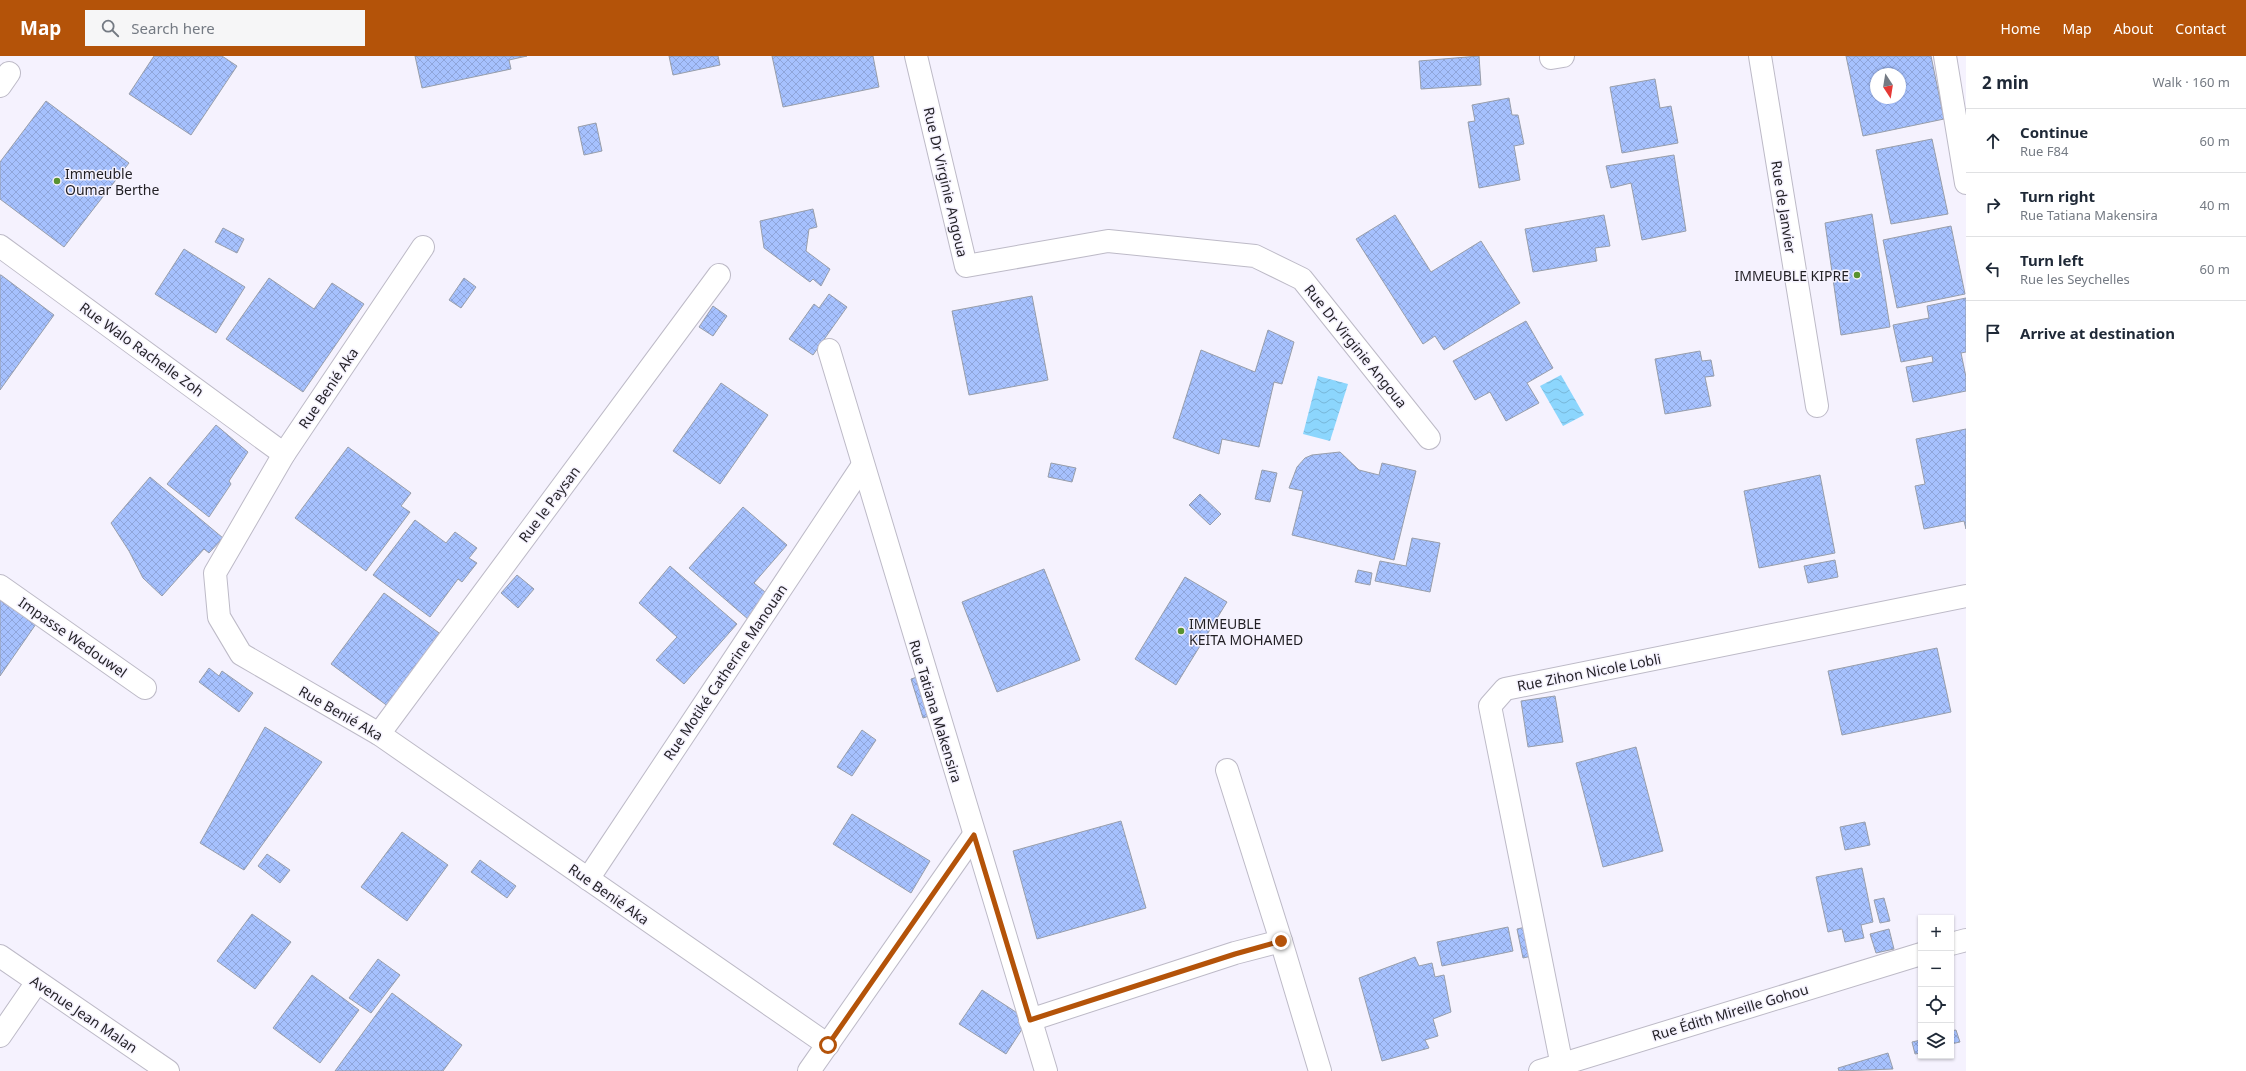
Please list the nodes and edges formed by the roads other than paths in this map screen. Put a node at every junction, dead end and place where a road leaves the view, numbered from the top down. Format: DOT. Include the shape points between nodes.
graph roads {
  1 [pos="916,56"];
  2 [pos="1760,56"];
  3 [pos="1945,56"];
  4 [pos="1966,183"];
  5 [pos="0,246"];
  6 [pos="423,247"];
  7 [pos="719,275"];
  8 [pos="829,350"];
  9 [pos="1817,406"];
  10 [pos="1429,438"];
  11 [pos="284,454"];
  12 [pos="863,465"];
  13 [pos="0,586"];
  14 [pos="1966,596"];
  15 [pos="145,688"];
  16 [pos="379,734"];
  17 [pos="1227,770"];
  18 [pos="974,835"];
  19 [pos="588,879"];
  20 [pos="1281,941"];
  21 [pos="1918,955"];
  22 [pos="0,956"];
  23 [pos="37,982"];
  24 [pos="1030,1020"];
  25 [pos="0,1036"];
  26 [pos="828,1045"];
  27 [pos="1563,1068"];
  28 [pos="168,1071"];
  29 [pos="809,1071"];
  30 [pos="1046,1071"];
  31 [pos="1320,1071"];
  32 [pos="1540,1071"];
  1 -- 10 [label="street, Rue Dr Virginie Angoua" via="966,266 1108,241 1255,256 1302,279"];
  2 -- 9 [label="street, Rue de Janvier"];
  3 -- 4 [label="street"];
  5 -- 11 [label="street, Rue Walo Rachelle Zoh"];
  6 -- 11 [label="street, Rue Benié Aka"];
  7 -- 16 [label="street, Rue le Paysan"];
  8 -- 12 [label="street, Rue Tatiana Makensira"];
  11 -- 16 [label="street, Rue Benié Aka" via="215,573 219,617 241,654"];
  12 -- 18 [label="street, Rue Tatiana Makensira"];
  12 -- 19 [label="street, Rue Motiké Catherine Manouan"];
  13 -- 15 [label="street, Impasse Wedouwel"];
  14 -- 27 [label="street, Rue Zihon Nicole Lobli" via="1505,689 1490,706"];
  16 -- 19 [label="street, Rue Benié Aka"];
  17 -- 20 [label="street"];
  18 -- 24 [label="street, Rue Tatiana Makensira"];
  18 -- 26 [label="street"];
  19 -- 26 [label="street, Rue Benié Aka"];
  20 -- 24 [label="street"];
  20 -- 31 [label="street"];
  21 -- 27 [label="street, Rue Édith Mireille Gohou"];
  22 -- 23 [label="street, Avenue Jean Malan"];
  23 -- 25 [label="street"];
  23 -- 28 [label="street, Avenue Jean Malan"];
  24 -- 30 [label="street, Rue Tatiana Makensira"];
  26 -- 29 [label="street"];
  27 -- 32 [label="street, Rue Édith Mireille Gohou"];
}
